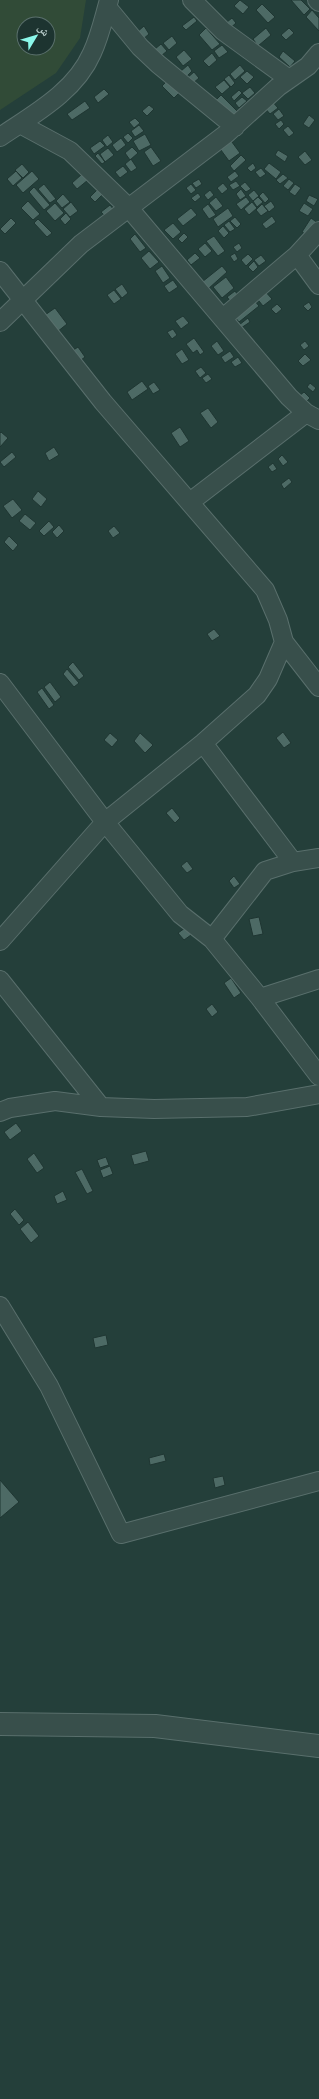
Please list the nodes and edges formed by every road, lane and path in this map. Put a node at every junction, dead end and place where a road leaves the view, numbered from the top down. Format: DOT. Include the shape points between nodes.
graph roads {
  1 [pos="317,0"];
  2 [pos="194,1"];
  3 [pos="319,2"];
  4 [pos="108,4"];
  5 [pos="318,56"];
  6 [pos="289,79"];
  7 [pos="20,124"];
  8 [pos="235,126"];
  9 [pos="0,137"];
  10 [pos="128,207"];
  11 [pos="319,231"];
  12 [pos="296,255"];
  13 [pos="0,271"];
  14 [pos="319,285"];
  15 [pos="22,300"];
  16 [pos="223,318"];
  17 [pos="0,322"];
  18 [pos="313,416"];
  19 [pos="190,502"];
  20 [pos="284,642"];
  21 [pos="0,683"];
  22 [pos="319,687"];
  23 [pos="203,743"];
  24 [pos="105,822"];
  25 [pos="319,858"];
  26 [pos="293,862"];
  27 [pos="212,939"];
  28 [pos="0,942"];
  29 [pos="319,979"];
  30 [pos="0,980"];
  31 [pos="260,998"];
  32 [pos="319,1076"];
  33 [pos="319,1094"];
  34 [pos="101,1107"];
  35 [pos="0,1112"];
  36 [pos="0,1306"];
  37 [pos="319,1481"];
  38 [pos="0,1724"];
  39 [pos="319,1746"];
  1 -- 3 [label="street"];
  2 -- 6 [label="street" via="223,32"];
  4 -- 7 [label="street" via="92,53 77,77 53,101"];
  4 -- 8 [label="street" via="140,46 158,64"];
  5 -- 6 [label="street"];
  6 -- 8 [label="street"];
  7 -- 9 [label="street"];
  7 -- 10 [label="street" via="70,151"];
  8 -- 10 [label="street"];
  10 -- 15 [label="street" via="81,244"];
  10 -- 16 [label="street"];
  11 -- 12 [label="street"];
  12 -- 14 [label="street"];
  12 -- 16 [label="street"];
  13 -- 15 [label="street"];
  15 -- 17 [label="street"];
  15 -- 19 [label="street" via="103,402"];
  16 -- 18 [label="street" via="289,397"];
  18 -- 19 [label="street"];
  19 -- 20 [label="street" via="265,590"];
  20 -- 22 [label="street"];
  20 -- 23 [label="street" via="268,679 257,695"];
  21 -- 24 [label="street"];
  23 -- 24 [label="street"];
  23 -- 26 [label="street"];
  24 -- 27 [label="street" via="180,914"];
  24 -- 28 [label="street"];
  25 -- 26 [label="street"];
  26 -- 27 [label="street" via="265,871"];
  27 -- 31 [label="street"];
  29 -- 31 [label="street"];
  30 -- 34 [label="street"];
  31 -- 32 [label="street"];
  33 -- 34 [label="street" via="247,1107"];
  34 -- 35 [label="street" via="55,1100"];
  36 -- 37 [label="street" via="49,1386 121,1534"];
  38 -- 39 [label="street" via="155,1726"];
}
